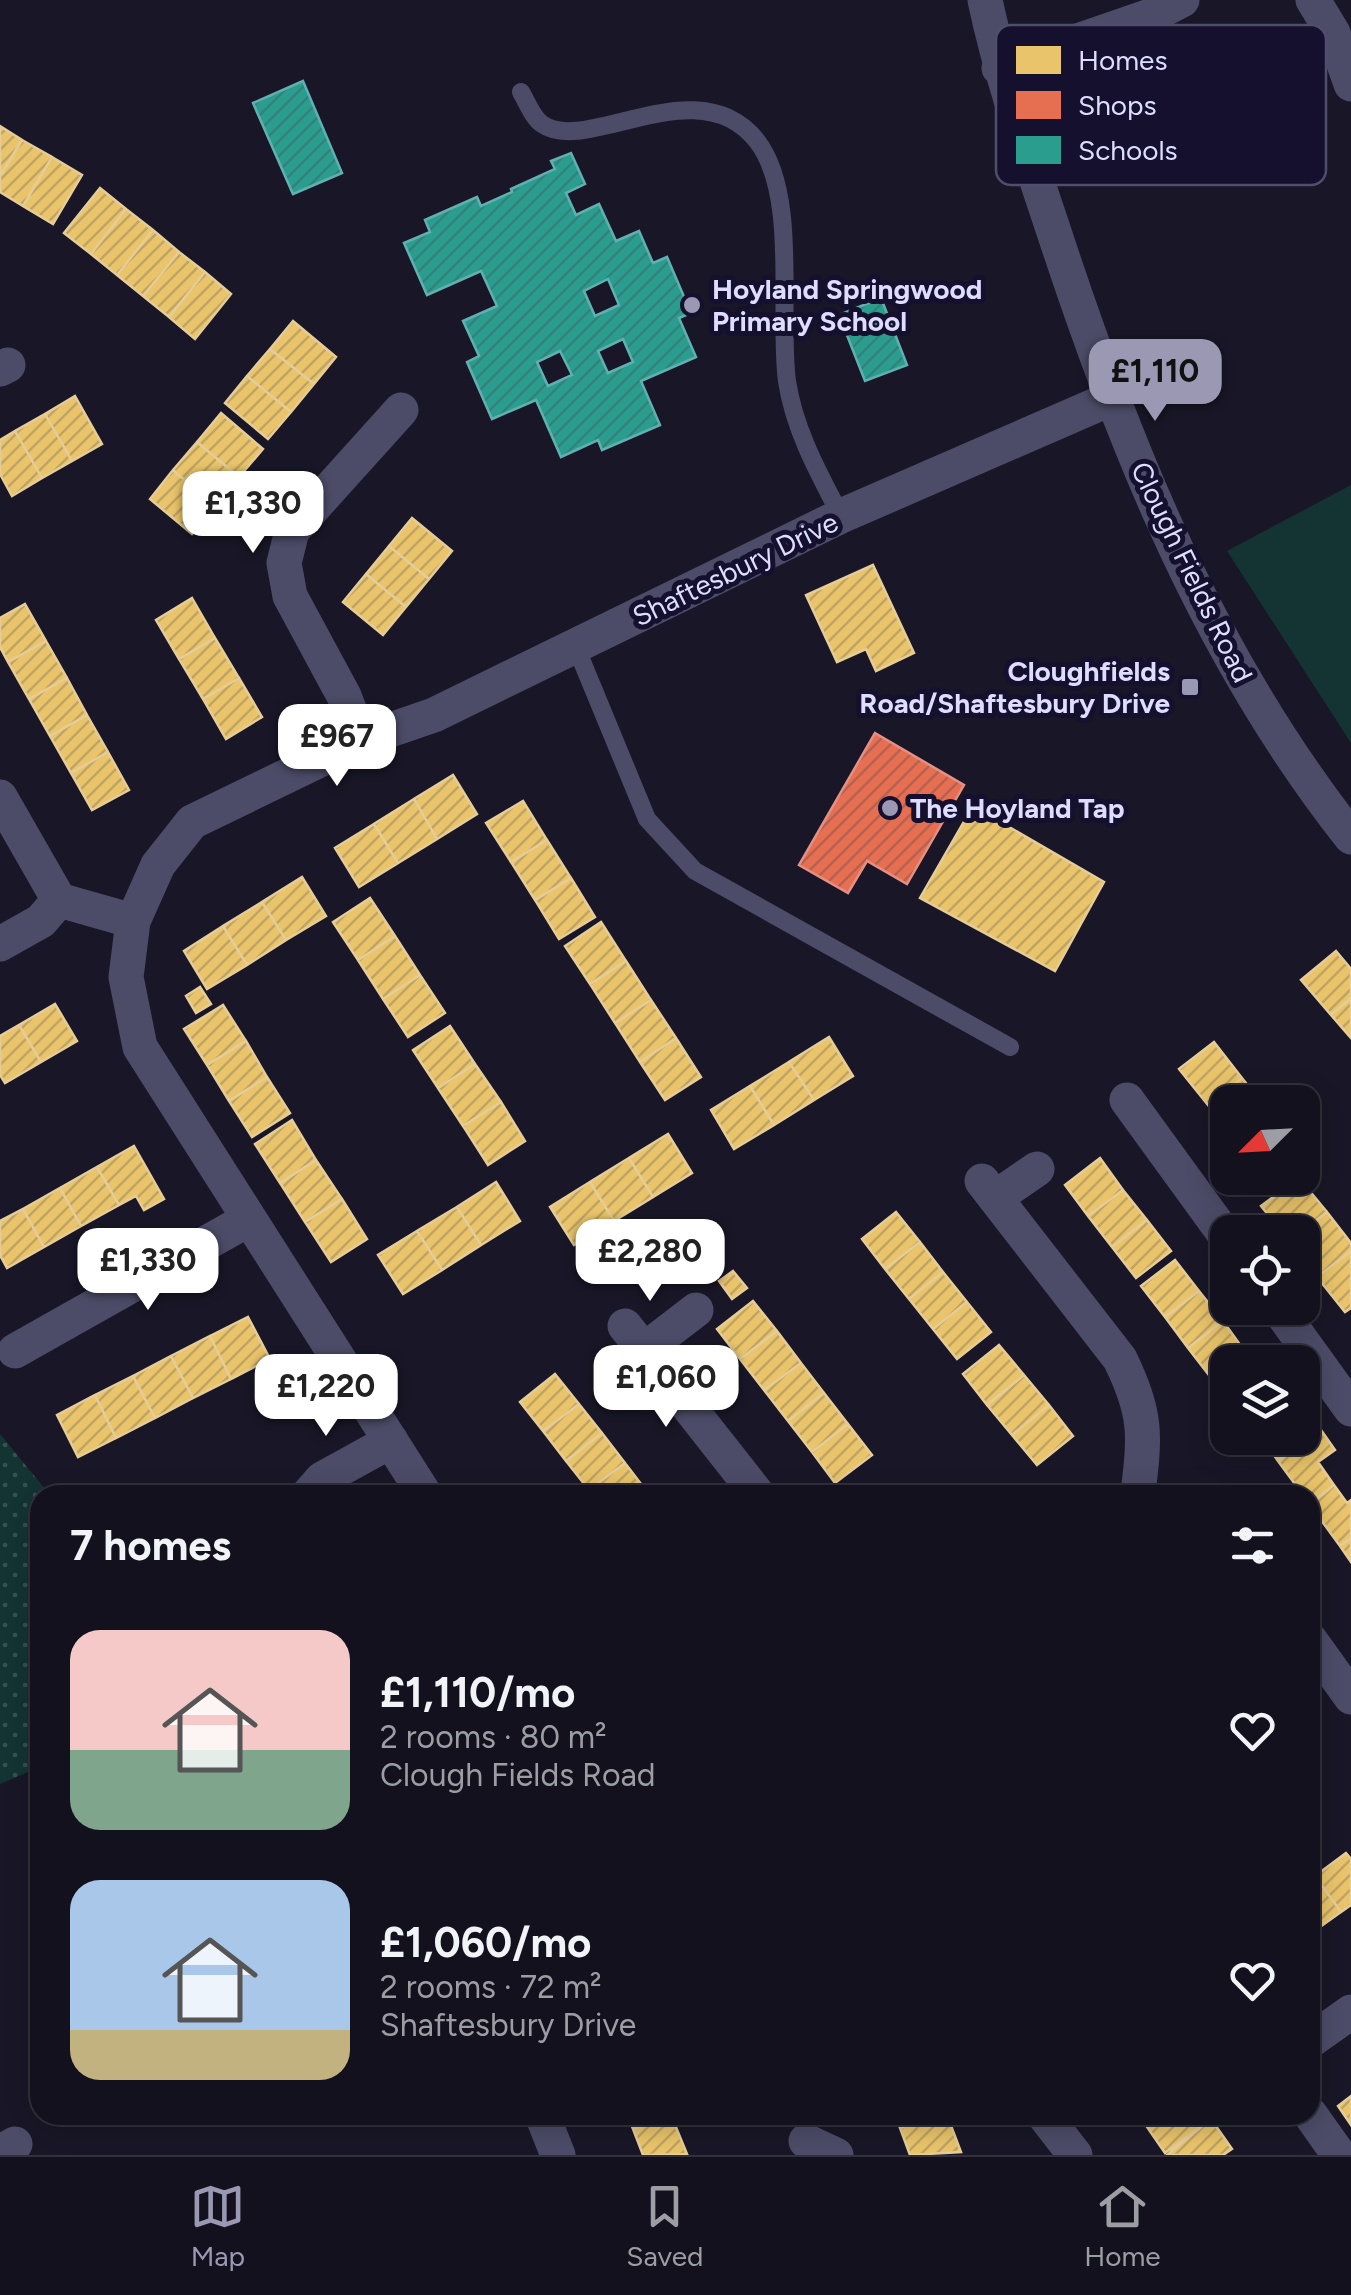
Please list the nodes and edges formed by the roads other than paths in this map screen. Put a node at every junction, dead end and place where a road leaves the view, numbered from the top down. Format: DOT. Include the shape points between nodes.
graph roads {
  1 [pos="985,0"];
  2 [pos="1182,0"];
  3 [pos="1313,0"];
  4 [pos="1124,25"];
  5 [pos="996,53"];
  6 [pos="1351,84"];
  7 [pos="521,92"];
  8 [pos="1038,185"];
  9 [pos="1110,399"];
  10 [pos="401,410"];
  11 [pos="840,516"];
  12 [pos="576,647"];
  13 [pos="361,740"];
  14 [pos="0,797"];
  15 [pos="1351,837"];
  16 [pos="59,900"];
  17 [pos="133,921"];
  18 [pos="0,944"];
  19 [pos="1010,1047"];
  20 [pos="1127,1100"];
  21 [pos="1037,1169"];
  22 [pos="1211,1215"];
  23 [pos="249,1218"];
  24 [pos="696,1310"];
  25 [pos="1290,1325"];
  26 [pos="14,1351"];
  27 [pos="1351,1408"];
  28 [pos="391,1442"];
  29 [pos="317,1485"];
  30 [pos="419,1485"];
  31 [pos="750,1485"];
  32 [pos="1137,1485"];
  33 [pos="1320,1654"];
  34 [pos="1351,1697"];
  35 [pos="1351,2012"];
  36 [pos="1320,2035"];
  37 [pos="546,2125"];
  38 [pos="1052,2125"];
  39 [pos="1318,2125"];
  40 [pos="558,2155"];
  41 [pos="1074,2155"];
  42 [pos="1338,2155"];
  1 -- 5 [label="street, Clough Fields Road"];
  2 -- 4 [label="street"];
  3 -- 6 [label="street"];
  7 -- 11 [label="lane" via="540,123 571,135 672,110 718,116 746,128 760,144 780,215 788,386"];
  8 -- 9 [label="street, Clough Fields Road"];
  9 -- 11 [label="street, Shaftesbury Drive"];
  9 -- 15 [label="street, Clough Fields Road" via="1173,548 1235,667"];
  10 -- 13 [label="street" via="292,531 284,563 290,596"];
  11 -- 12 [label="street, Shaftesbury Drive"];
  12 -- 13 [label="street, Shaftesbury Drive" via="434,715"];
  12 -- 19 [label="lane" via="647,819 695,871"];
  13 -- 17 [label="street, Shaftesbury Drive" via="192,822 158,864"];
  14 -- 16 [label="street"];
  16 -- 17 [label="street"];
  16 -- 18 [label="street" via="41,921"];
  17 -- 23 [label="street, Shaftesbury Drive" via="126,977 140,1047"];
  20 -- 22 [label="street"];
  21 -- 32 [label="street" via="989,1190 1120,1360 1146,1429"];
  23 -- 26 [label="street"];
  23 -- 28 [label="street, Shaftesbury Drive"];
  24 -- 31 [label="street" via="634,1338"];
  25 -- 27 [label="street"];
  28 -- 29 [label="street"];
  28 -- 30 [label="street, Shaftesbury Drive"];
  33 -- 34 [label="street"];
  35 -- 36 [label="street"];
  37 -- 40 [label="street"];
  38 -- 41 [label="street"];
  39 -- 42 [label="street"];
}
